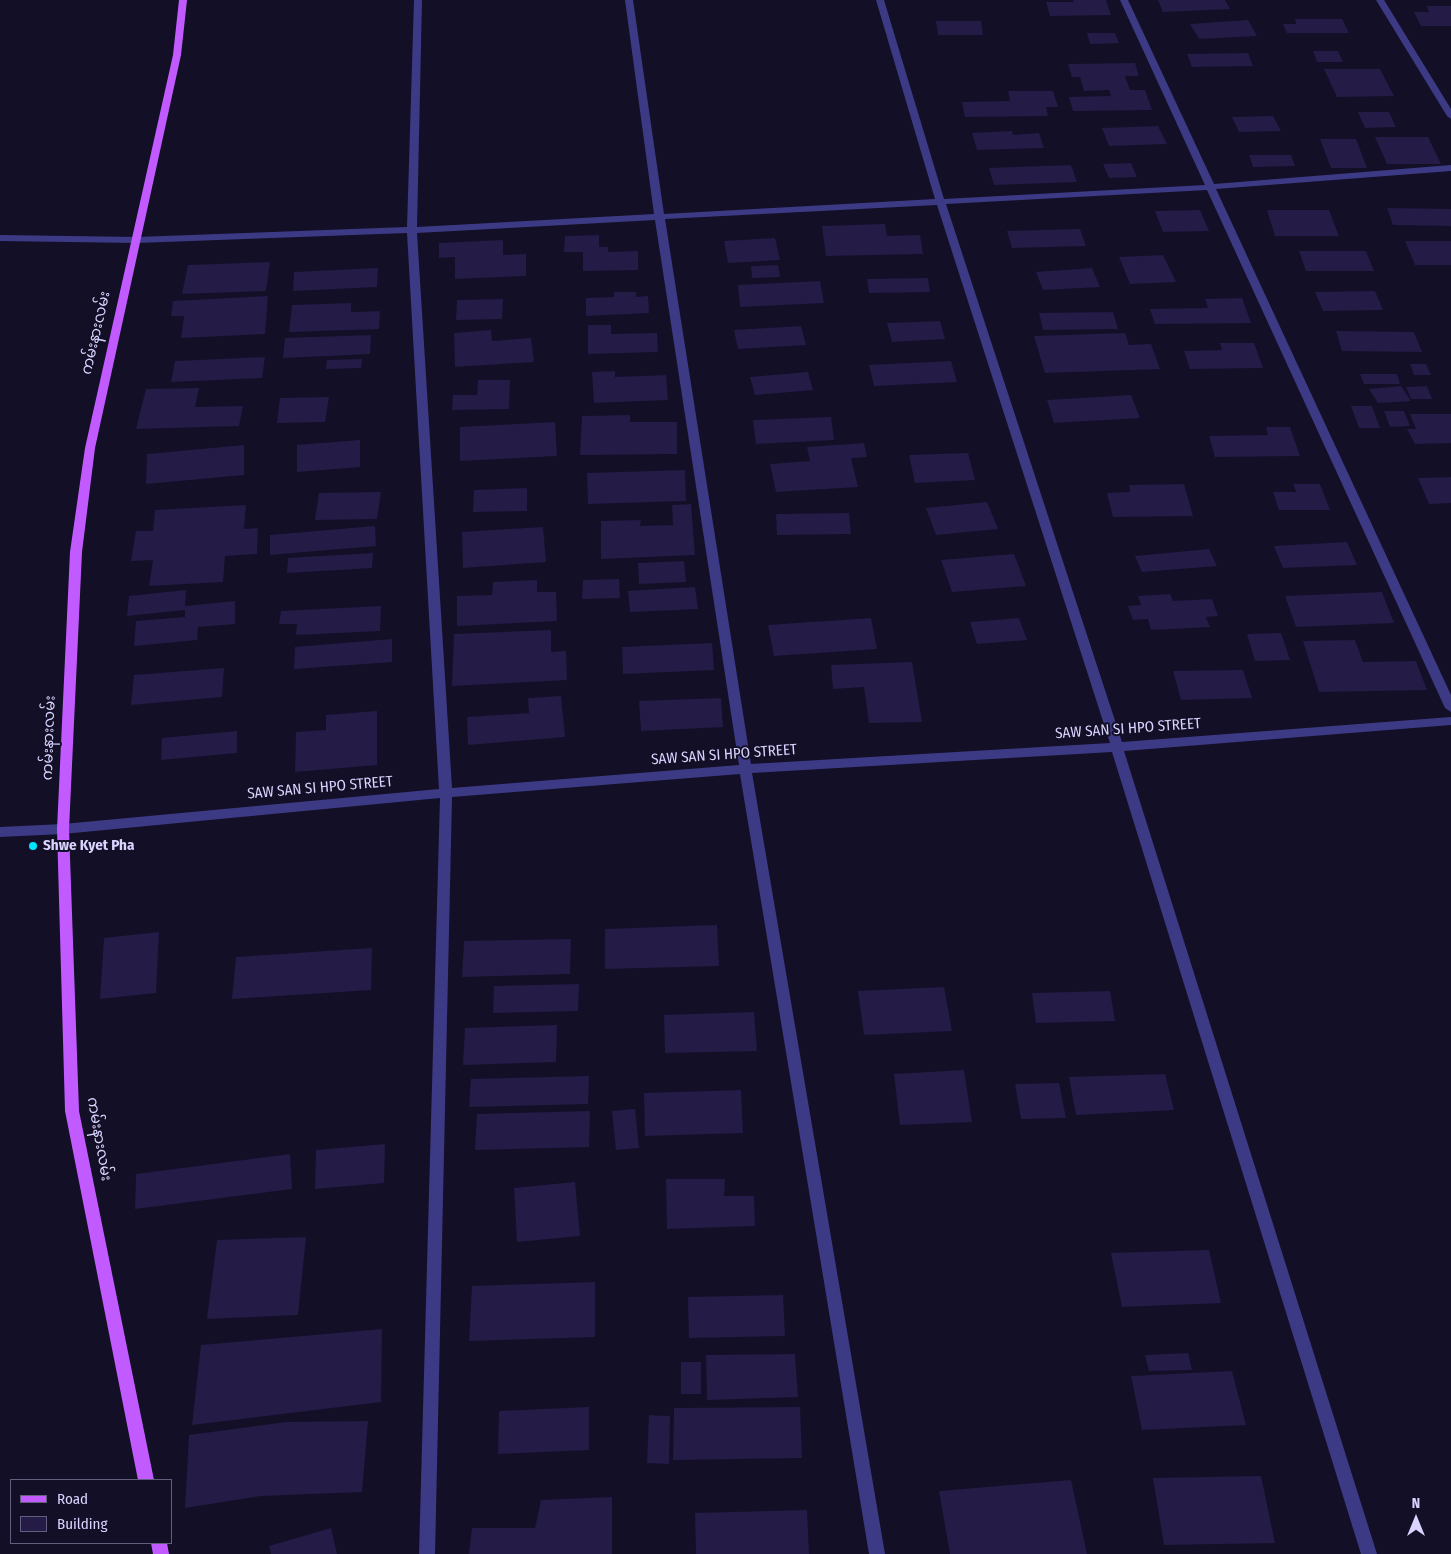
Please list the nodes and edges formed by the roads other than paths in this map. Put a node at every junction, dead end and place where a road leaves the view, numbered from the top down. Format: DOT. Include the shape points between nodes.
graph roads {
  1 [pos="183,0"];
  2 [pos="418,0"];
  3 [pos="629,0"];
  4 [pos="880,0"];
  5 [pos="1124,0"];
  6 [pos="1380,0"];
  7 [pos="1451,116"];
  8 [pos="1451,168"];
  9 [pos="1212,187"];
  10 [pos="940,200"];
  11 [pos="658,218"];
  12 [pos="412,230"];
  13 [pos="0,238"];
  14 [pos="136,240"];
  15 [pos="1451,708"];
  16 [pos="1451,720"];
  17 [pos="1117,747"];
  18 [pos="746,769"];
  19 [pos="446,793"];
  20 [pos="63,829"];
  21 [pos="0,832"];
  22 [pos="146,1479"];
  23 [pos="427,1554"];
  24 [pos="878,1554"];
  25 [pos="1369,1554"];
  1 -- 14 [label="main road, ကမ်းနားလမ်း" via="177,55"];
  2 -- 12 [label="street"];
  3 -- 11 [label="street"];
  4 -- 10 [label="street"];
  5 -- 9 [label="street"];
  6 -- 7 [label="street"];
  8 -- 9 [label="street"];
  9 -- 10 [label="street"];
  9 -- 15 [label="street"];
  10 -- 11 [label="street"];
  10 -- 17 [label="street"];
  11 -- 12 [label="street"];
  11 -- 18 [label="street"];
  12 -- 14 [label="street"];
  12 -- 19 [label="street"];
  13 -- 14 [label="street"];
  14 -- 20 [label="main road, ကမ်းနားလမ်း" via="90,448 76,552"];
  16 -- 17 [label="street, SAW SAN SI HPO STREET"];
  17 -- 18 [label="street, SAW SAN SI HPO STREET"];
  17 -- 25 [label="street"];
  18 -- 19 [label="street, SAW SAN SI HPO STREET"];
  18 -- 24 [label="street"];
  19 -- 20 [label="street, SAW SAN SI HPO STREET"];
  19 -- 23 [label="street"];
  20 -- 21 [label="street, SAW SAN SI HPO STREET"];
  20 -- 22 [label="main road, ကမ်းနားလမ်း" via="72,1112"];
}
